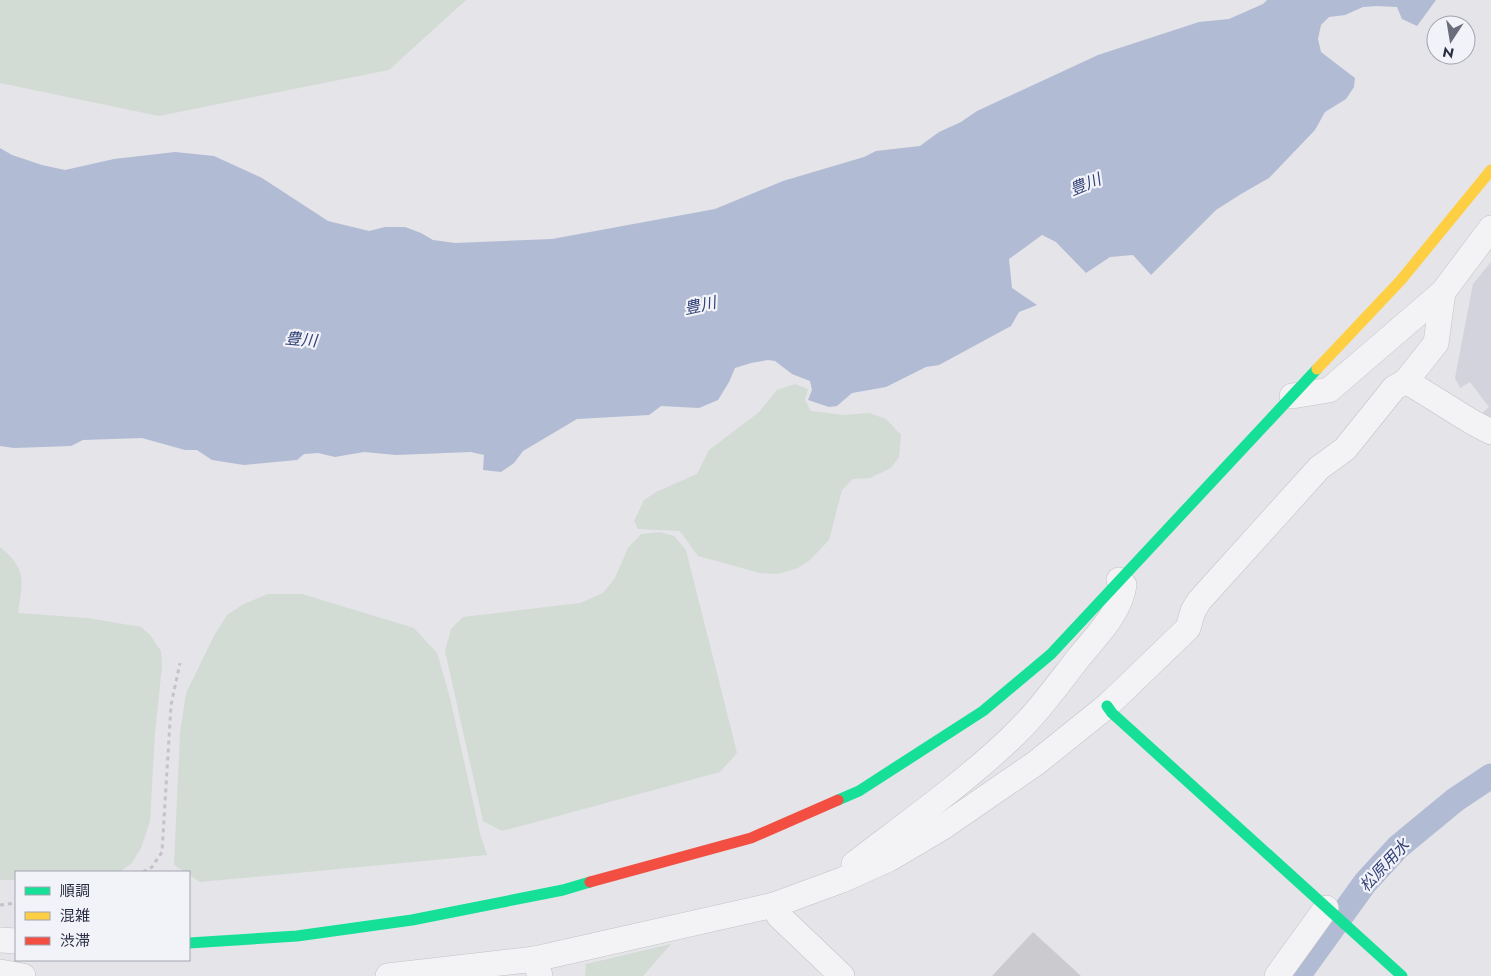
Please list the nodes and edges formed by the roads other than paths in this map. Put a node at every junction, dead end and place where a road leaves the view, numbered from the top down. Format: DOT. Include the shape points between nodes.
graph roads {
  1 [pos="1491,170"];
  2 [pos="1491,228"];
  3 [pos="1443,292"];
  4 [pos="1406,381"];
  5 [pos="1292,396"];
  6 [pos="1491,432"];
  7 [pos="1119,580"];
  8 [pos="1107,706"];
  9 [pos="842,880"];
  10 [pos="774,905"];
  11 [pos="1326,908"];
  12 [pos="0,940"];
  13 [pos="15,941"];
  14 [pos="190,943"];
  15 [pos="538,968"];
  16 [pos="0,972"];
  17 [pos="23,976"];
  18 [pos="388,976"];
  19 [pos="842,976"];
  20 [pos="1277,976"];
  21 [pos="1402,976"];
  1 -- 5 [label="street" via="1401,280"];
  2 -- 3 [label="street"];
  3 -- 4 [label="street" via="1436,343"];
  3 -- 5 [label="street" via="1329,390"];
  4 -- 6 [label="street"];
  4 -- 8 [label="street" via="1394,388 1345,449 1319,468 1199,602 1188,628"];
  5 -- 7 [label="street"];
  7 -- 9 [label="street" via="1124,586 1122,599 1105,625 1016,732 953,788 848,868"];
  7 -- 14 [label="street" via="1050,654 983,711 858,791 751,838 563,890 412,920 297,936"];
  8 -- 9 [label="street" via="1036,764 943,827 889,859"];
  8 -- 11 [label="street"];
  9 -- 10 [label="street"];
  10 -- 15 [label="street"];
  10 -- 19 [label="street" via="779,916"];
  11 -- 20 [label="street"];
  11 -- 21 [label="street"];
  12 -- 13 [label="street"];
  15 -- 18 [label="street"];
  16 -- 17 [label="street"];
}
